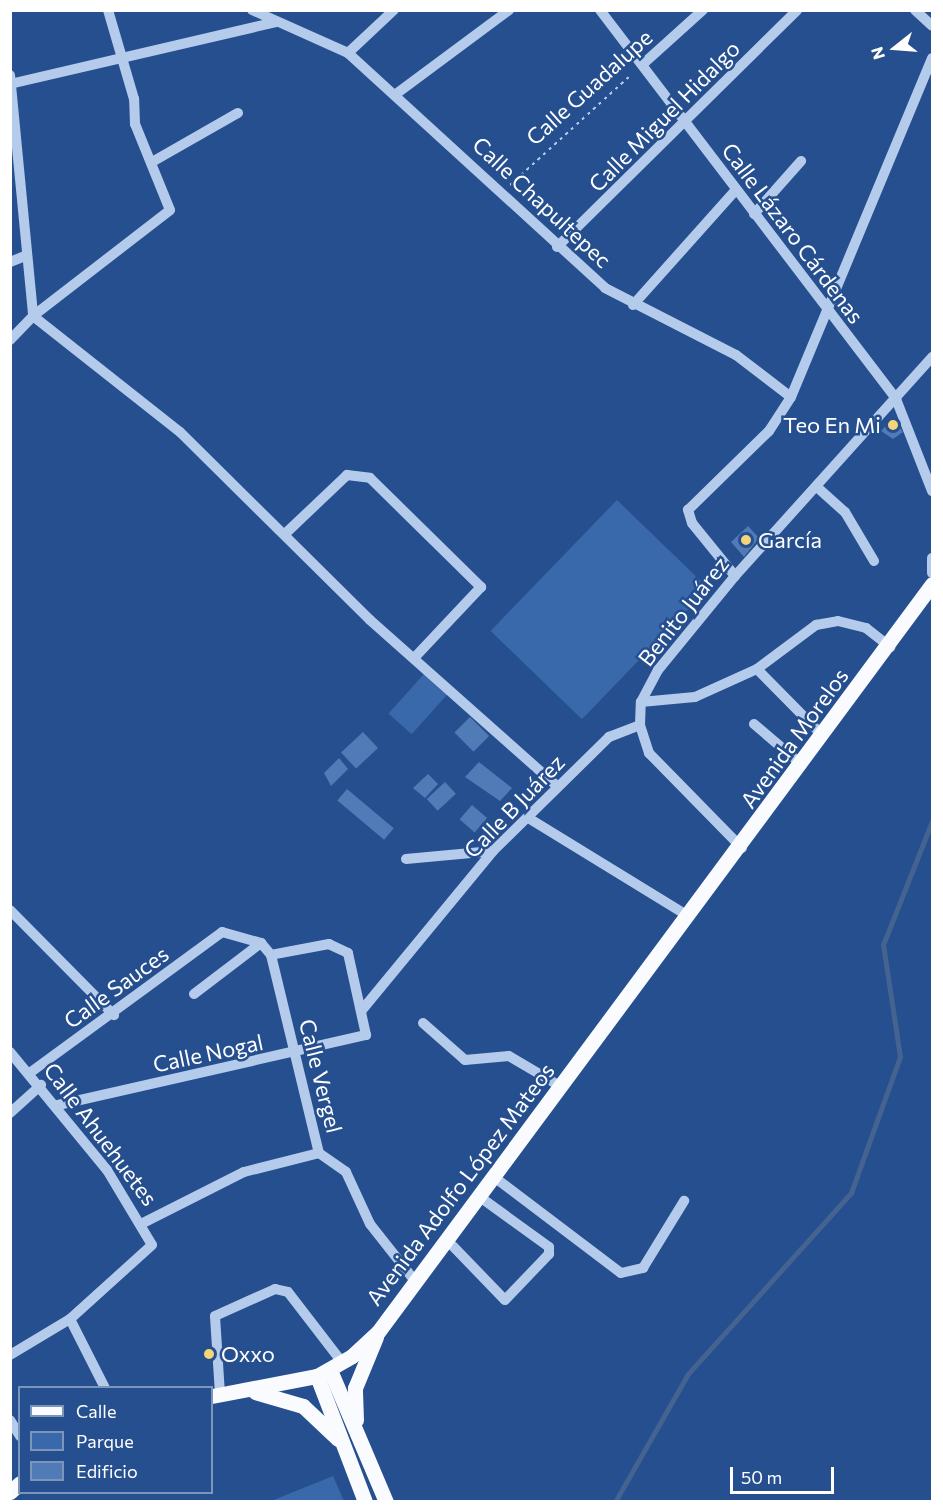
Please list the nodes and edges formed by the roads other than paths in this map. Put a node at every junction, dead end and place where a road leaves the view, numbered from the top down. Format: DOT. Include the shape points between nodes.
graph roads {
  1 [pos="108,10"];
  2 [pos="252,10"];
  3 [pos="394,10"];
  4 [pos="509,10"];
  5 [pos="600,10"];
  6 [pos="703,10"];
  7 [pos="797,10"];
  8 [pos="915,10"];
  9 [pos="277,22"];
  10 [pos="933,26"];
  11 [pos="348,53"];
  12 [pos="121,57"];
  13 [pos="933,58"];
  14 [pos="643,64"];
  15 [pos="11,81"];
  16 [pos="396,94"];
  17 [pos="238,113"];
  18 [pos="688,123"];
  19 [pos="801,161"];
  20 [pos="152,162"];
  21 [pos="736,190"];
  22 [pos="754,214"];
  23 [pos="557,248"];
  24 [pos="27,255"];
  25 [pos="10,262"];
  26 [pos="633,305"];
  27 [pos="824,309"];
  28 [pos="33,316"];
  29 [pos="10,340"];
  30 [pos="933,357"];
  31 [pos="790,397"];
  32 [pos="896,399"];
  33 [pos="818,488"];
  34 [pos="933,491"];
  35 [pos="287,532"];
  36 [pos="933,558"];
  37 [pos="874,561"];
  38 [pos="933,573"];
  39 [pos="735,576"];
  40 [pos="933,584"];
  41 [pos="890,647"];
  42 [pos="416,656"];
  43 [pos="757,669"];
  44 [pos="640,702"];
  45 [pos="754,724"];
  46 [pos="640,725"];
  47 [pos="823,736"];
  48 [pos="802,765"];
  49 [pos="557,786"];
  50 [pos="530,819"];
  51 [pos="741,848"];
  52 [pos="493,851"];
  53 [pos="406,859"];
  54 [pos="10,910"];
  55 [pos="688,916"];
  56 [pos="261,943"];
  57 [pos="272,955"];
  58 [pos="195,994"];
  59 [pos="362,1010"];
  60 [pos="114,1015"];
  61 [pos="423,1023"];
  62 [pos="10,1052"];
  63 [pos="295,1055"];
  64 [pos="31,1072"];
  65 [pos="41,1085"];
  66 [pos="560,1086"];
  67 [pos="58,1105"];
  68 [pos="10,1113"];
  69 [pos="319,1153"];
  70 [pos="494,1177"];
  71 [pos="480,1197"];
  72 [pos="684,1201"];
  73 [pos="143,1223"];
  74 [pos="447,1240"];
  75 [pos="415,1281"];
  76 [pos="70,1319"];
  77 [pos="378,1332"];
  78 [pos="10,1355"];
  79 [pos="330,1369"];
  80 [pos="104,1386"];
  81 [pos="240,1390"];
  82 [pos="216,1396"];
  83 [pos="10,1420"];
  84 [pos="18,1433"];
  85 [pos="344,1446"];
  86 [pos="365,1453"];
  87 [pos="351,1466"];
  88 [pos="365,1502"];
  89 [pos="386,1502"];
  1 -- 12 [label="street"];
  2 -- 9 [label="street, Calle Chapultepec"];
  3 -- 11 [label="street"];
  4 -- 16 [label="street"];
  5 -- 14 [label="street, Calle Lázaro Cárdenas"];
  6 -- 14 [label="street, Calle Guadalupe"];
  7 -- 18 [label="street, Calle Miguel Hidalgo"];
  8 -- 10 [label="street"];
  9 -- 11 [label="street, Calle Chapultepec"];
  9 -- 12 [label="street"];
  11 -- 16 [label="street, Calle Chapultepec"];
  12 -- 15 [label="street"];
  12 -- 20 [label="street" via="134,99 135,124"];
  13 -- 27 [label="street"];
  14 -- 18 [label="street, Calle Lázaro Cárdenas"];
  15 -- 24 [label="street"];
  16 -- 23 [label="street, Calle Chapultepec"];
  17 -- 20 [label="street"];
  18 -- 21 [label="street, Calle Lázaro Cárdenas"];
  18 -- 23 [label="street, Calle Miguel Hidalgo"];
  19 -- 22 [label="street"];
  20 -- 28 [label="street" via="170,210"];
  21 -- 22 [label="street, Calle Lázaro Cárdenas"];
  21 -- 26 [label="street"];
  22 -- 27 [label="street, Calle Lázaro Cárdenas"];
  23 -- 26 [label="street, Calle Chapultepec"];
  24 -- 25 [label="street"];
  24 -- 28 [label="street"];
  26 -- 31 [label="street, Calle Chapultepec" via="736,355"];
  27 -- 31 [label="street"];
  27 -- 32 [label="street, Calle Lázaro Cárdenas"];
  28 -- 29 [label="street"];
  28 -- 35 [label="street" via="180,432"];
  30 -- 32 [label="street, Benito Juárez"];
  31 -- 39 [label="street" via="769,431 688,510 692,523"];
  32 -- 33 [label="street, Benito Juárez"];
  32 -- 34 [label="street, Calle Lázaro Cárdenas"];
  33 -- 37 [label="street" via="845,512"];
  33 -- 39 [label="street, Benito Juárez"];
  35 -- 42 [label="street" via="370,620"];
  35 -- 42 [label="street" via="347,476 370,478 481,587"];
  36 -- 38 [label="street"];
  39 -- 44 [label="street, Benito Juárez" via="658,670"];
  40 -- 41 [label="main road, Avenida Morelos"];
  41 -- 43 [label="street" via="866,627 838,621 816,625"];
  41 -- 47 [label="main road, Avenida Morelos"];
  42 -- 49 [label="street"];
  43 -- 44 [label="street" via="695,697"];
  43 -- 47 [label="street"];
  44 -- 46 [label="street, Benito Juárez"];
  45 -- 48 [label="street"];
  46 -- 49 [label="street, Calle B Juárez" via="609,736"];
  46 -- 51 [label="street, Benito Juárez" via="649,753"];
  47 -- 48 [label="main road, Avenida Morelos"];
  48 -- 51 [label="main road, Avenida Morelos"];
  49 -- 50 [label="street, Calle B Juárez"];
  50 -- 52 [label="street, Calle B Juárez"];
  50 -- 55 [label="street"];
  51 -- 55 [label="main road, Avenida Morelos"];
  52 -- 53 [label="street"];
  52 -- 59 [label="street, Calle B Juárez" via="431,932"];
  54 -- 60 [label="street"];
  55 -- 66 [label="main road, Avenida Adolfo López Mateos"];
  56 -- 57 [label="street"];
  56 -- 58 [label="street"];
  56 -- 60 [label="street, Calle Sauces" via="222,932"];
  57 -- 59 [label="street" via="339,946 348,953"];
  57 -- 63 [label="street, Calle Vergel"];
  59 -- 63 [label="street, Calle Nogal" via="366,1035"];
  60 -- 64 [label="street, Calle Sauces"];
  61 -- 66 [label="street" via="465,1060 509,1056"];
  62 -- 64 [label="street, Calle Ahuehuetes"];
  63 -- 67 [label="street, Calle Nogal"];
  63 -- 69 [label="street, Calle Vergel"];
  64 -- 65 [label="street, Calle Ahuehuetes"];
  65 -- 67 [label="street, Calle Ahuehuetes"];
  65 -- 68 [label="street"];
  66 -- 70 [label="main road, Avenida Adolfo López Mateos"];
  67 -- 73 [label="street, Calle Ahuehuetes"];
  69 -- 73 [label="street" via="244,1172"];
  69 -- 75 [label="street, Calle Vergel" via="346,1172 370,1224"];
  70 -- 71 [label="main road, Avenida Adolfo López Mateos"];
  70 -- 72 [label="street" via="621,1273 643,1268"];
  71 -- 74 [label="main road, Avenida Adolfo López Mateos"];
  71 -- 74 [label="street" via="549,1247 549,1254 505,1300"];
  73 -- 76 [label="street, Calle Ahuehuetes" via="152,1245"];
  74 -- 75 [label="main road, Avenida Adolfo López Mateos"];
  75 -- 77 [label="main road, Avenida Adolfo López Mateos"];
  76 -- 78 [label="street"];
  76 -- 80 [label="street"];
  77 -- 79 [label="main road, Avenida Adolfo López Mateos"];
  77 -- 86 [label="main road" via="355,1388"];
  79 -- 81 [label="main road, Avenida Adolfo López Mateos"];
  79 -- 82 [label="street" via="288,1292 275,1289 215,1316"];
  79 -- 85 [label="main road"];
  79 -- 86 [label="main road"];
  81 -- 82 [label="main road, Avenida Adolfo López Mateos"];
  81 -- 85 [label="main road" via="279,1395 303,1406"];
  83 -- 84 [label="street"];
  85 -- 87 [label="main road"];
  86 -- 87 [label="main road"];
  86 -- 89 [label="main road"];
  87 -- 88 [label="main road"];
}
